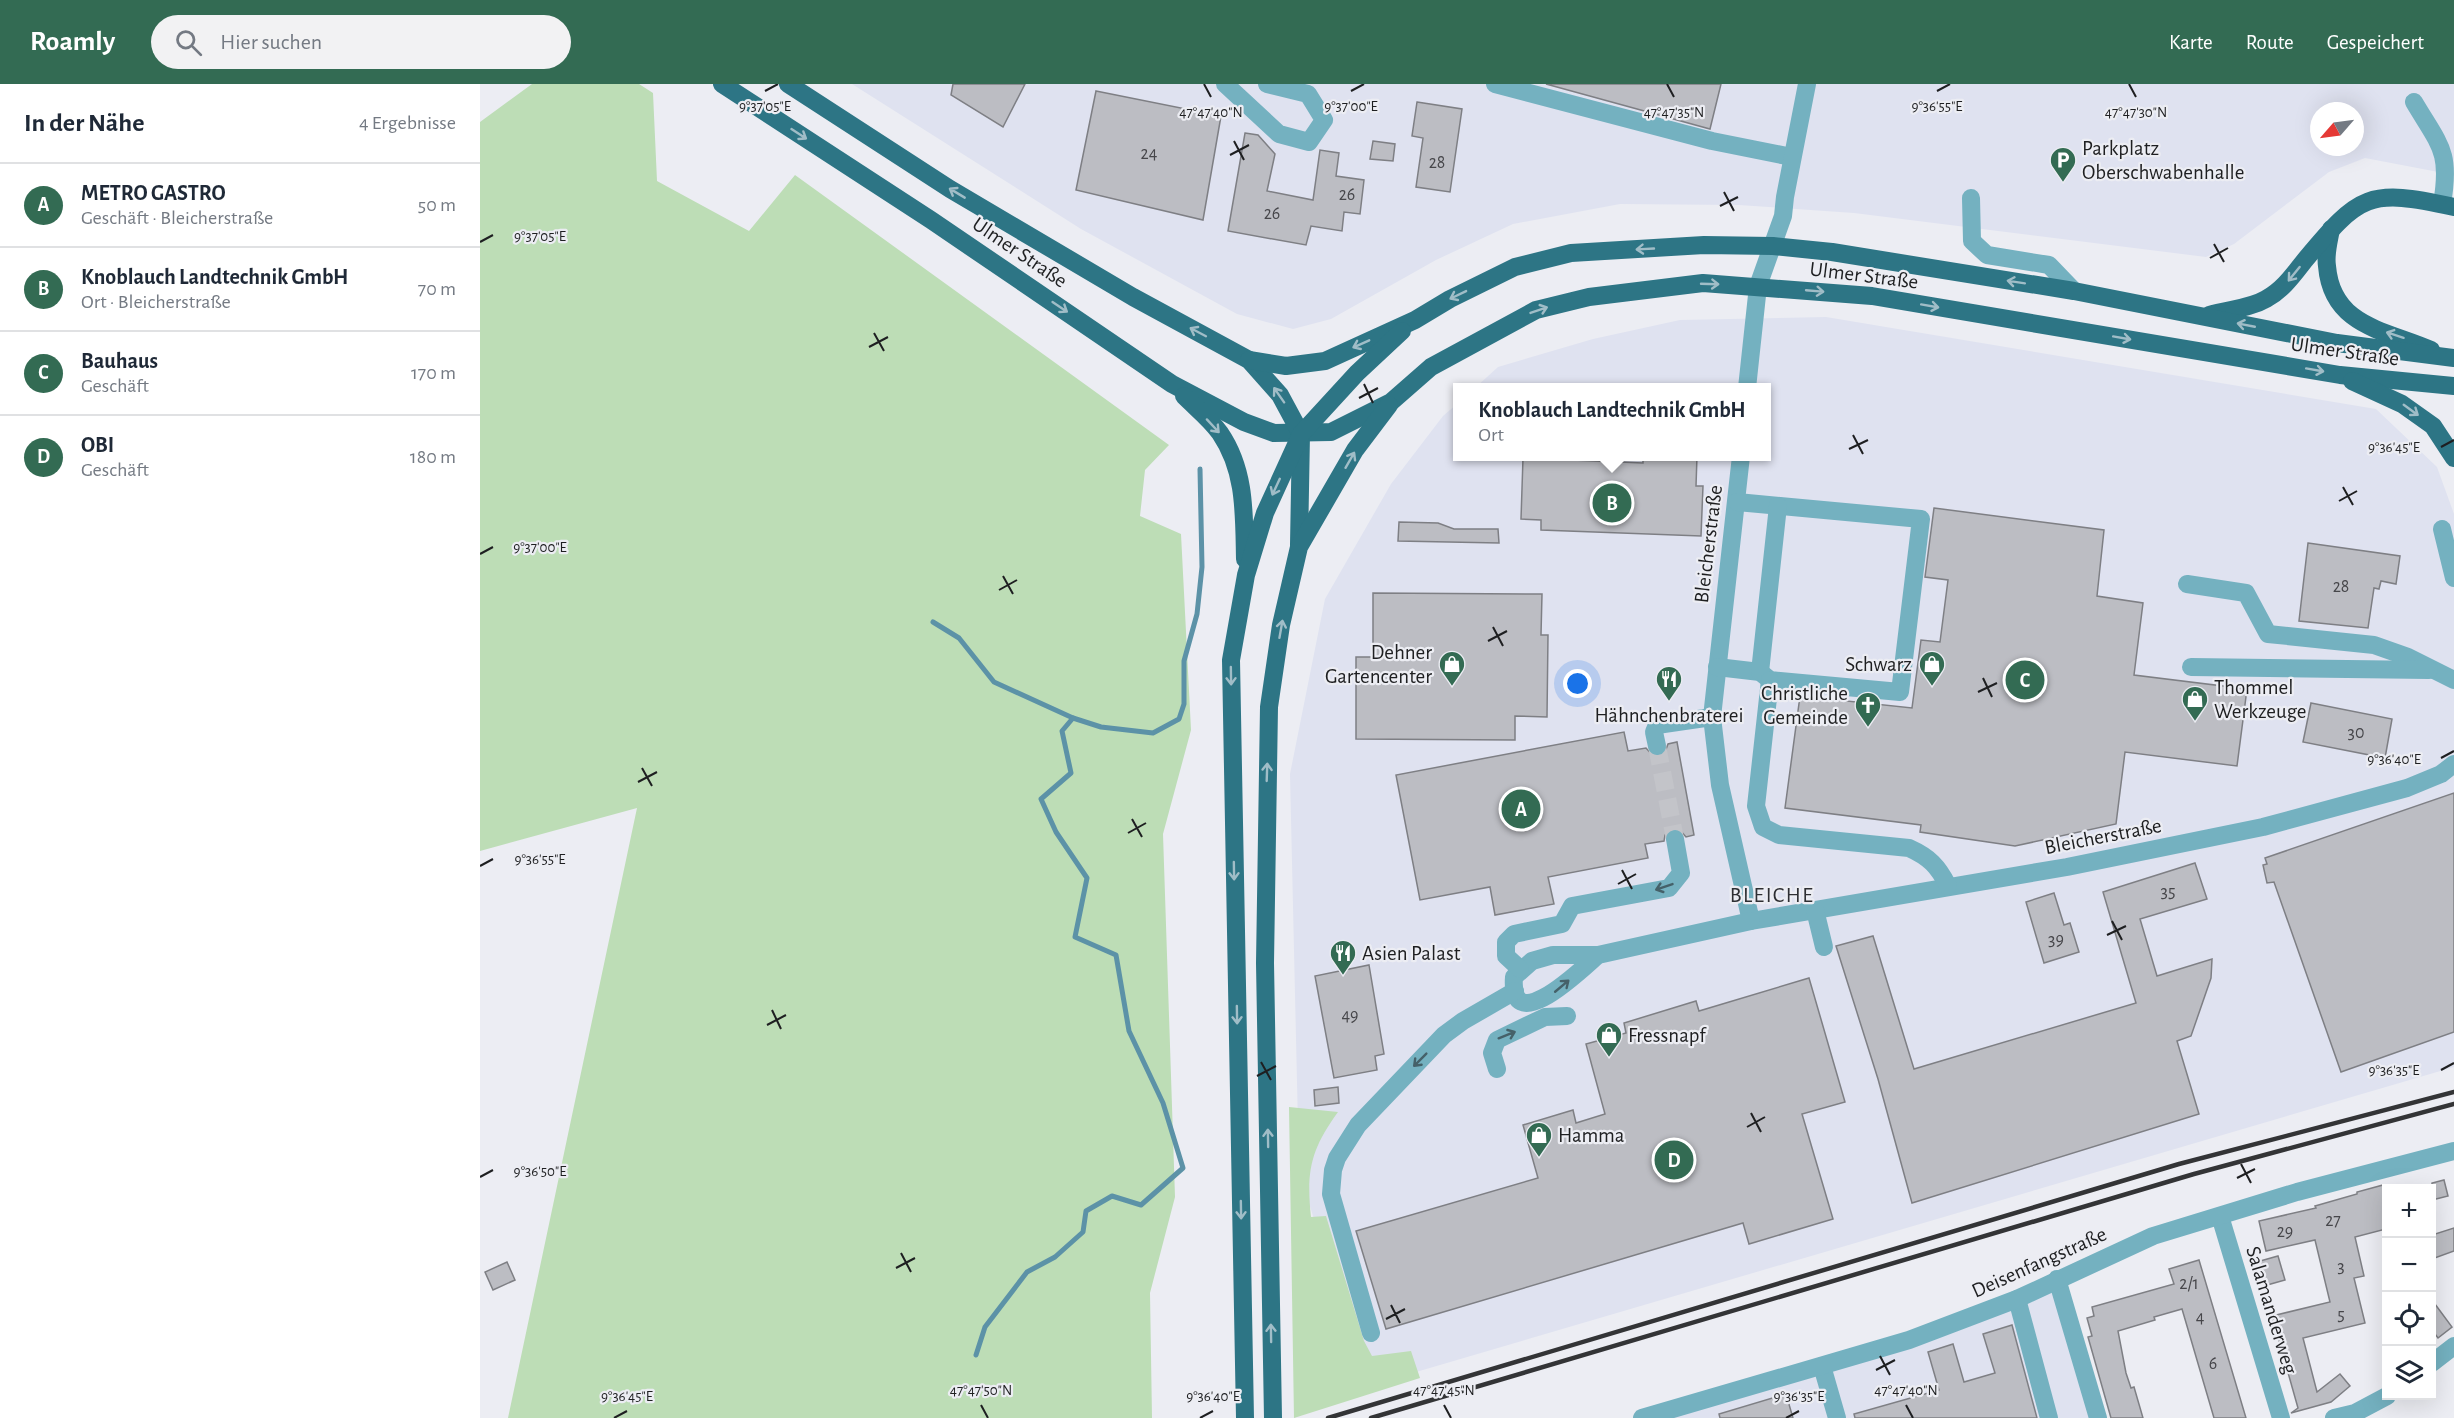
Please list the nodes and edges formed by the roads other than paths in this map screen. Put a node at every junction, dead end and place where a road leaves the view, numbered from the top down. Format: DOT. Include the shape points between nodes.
graph roads {
  1 [pos="722,84"];
  2 [pos="788,84"];
  3 [pos="1225,84"];
  4 [pos="1267,84"];
  5 [pos="1495,84"];
  6 [pos="1807,84"];
  7 [pos="2414,102"];
  8 [pos="1792,157"];
  9 [pos="1971,198"];
  10 [pos="2448,206"];
  11 [pos="2331,229"];
  12 [pos="1773,246"];
  13 [pos="1758,286"];
  14 [pos="2074,291"];
  15 [pos="2204,316"];
  16 [pos="1414,320"];
  17 [pos="2452,358"];
  18 [pos="1250,360"];
  19 [pos="2340,375"];
  20 [pos="1746,383"];
  21 [pos="1172,384"];
  22 [pos="2454,386"];
  23 [pos="1391,402"];
  24 [pos="1301,434"];
  25 [pos="2454,458"];
  26 [pos="1741,461"];
  27 [pos="1737,502"];
  28 [pos="1778,506"];
  29 [pos="2442,530"];
  30 [pos="1299,547"];
  31 [pos="1246,575"];
  32 [pos="2454,578"];
  33 [pos="2187,584"];
  34 [pos="1717,667"];
  35 [pos="2191,667"];
  36 [pos="2434,670"];
  37 [pos="1765,676"];
  38 [pos="2454,680"];
  39 [pos="1712,717"];
  40 [pos="1657,746"];
  41 [pos="2454,764"];
  42 [pos="1675,839"];
  43 [pos="1948,886"];
  44 [pos="1815,910"];
  45 [pos="1751,921"];
  46 [pos="1824,947"];
  47 [pos="1598,955"];
  48 [pos="1520,969"];
  49 [pos="1515,991"];
  50 [pos="1542,1009"];
  51 [pos="1567,1016"];
  52 [pos="1497,1069"];
  53 [pos="2452,1157"];
  54 [pos="2220,1216"];
  55 [pos="2057,1279"];
  56 [pos="2017,1299"];
  57 [pos="1371,1333"];
  58 [pos="2454,1346"];
  59 [pos="2436,1360"];
  60 [pos="1822,1366"];
  61 [pos="2382,1398"];
  62 [pos="1245,1409"];
  63 [pos="1273,1418"];
  64 [pos="1642,1418"];
  65 [pos="1838,1418"];
  66 [pos="2049,1418"];
  67 [pos="2098,1418"];
  68 [pos="2281,1418"];
  69 [pos="2334,1418"];
  1 -- 21 [label="main road, Ulmer Straße, one-way" via="931,219"];
  18 -- 2 [label="main road, Ulmer Straße, one-way" via="1133,297 960,195"];
  3 -- 4 [label="street" via="1279,134 1309,142 1324,120 1308,94"];
  5 -- 8 [label="street" via="1712,141"];
  6 -- 8 [label="street"];
  7 -- 10 [label="street" via="2445,154"];
  8 -- 12 [label="street" via="1784,216"];
  9 -- 14 [label="street" via="1972,241 1987,255 2049,266"];
  10 -- 11 [label="main road" via="2396,196 2370,200 2349,209"];
  11 -- 15 [label="main road, one-way" via="2285,284 2268,298"];
  17 -- 11 [label="main road, one-way" via="2368,327 2349,315 2333,294 2326,265"];
  12 -- 13 [label="street"];
  14 -- 12 [label="main road, Ulmer Straße, one-way"];
  12 -- 16 [label="main road, Ulmer Straße, one-way" via="1704,245 1571,253 1515,267"];
  13 -- 19 [label="main road, Ulmer Straße, one-way" via="1872,296"];
  13 -- 20 [label="street"];
  23 -- 13 [label="main road, Ulmer Straße, one-way" via="1431,367 1536,310 1589,297 1702,283"];
  14 -- 15 [label="main road, Ulmer Straße"];
  17 -- 15 [label="main road, Ulmer Straße, one-way" via="2337,343"];
  16 -- 18 [label="main road, one-way" via="1325,361 1286,366"];
  16 -- 24 [label="main road" via="1357,373"];
  24 -- 18 [label="main road, Ulmer Straße, one-way" via="1280,395"];
  19 -- 22 [label="main road, Ulmer Straße"];
  19 -- 25 [label="main road, one-way" via="2402,404 2433,426"];
  21 -- 24 [label="main road, Ulmer Straße" via="1244,422 1274,433"];
  21 -- 31 [label="main road, one-way" via="1219,432 1237,465 1243,498"];
  23 -- 24 [label="main road, Ulmer Straße" via="1331,432"];
  30 -- 23 [label="main road, one-way" via="1355,450"];
  24 -- 30 [label="main road, Ulmer Straße"];
  24 -- 31 [label="main road, one-way" via="1265,513"];
  26 -- 27 [label="street, Bleicherstraße"];
  27 -- 28 [label="street"];
  27 -- 34 [label="street, Bleicherstraße"];
  28 -- 37 [label="street"];
  28 -- 37 [label="street" via="1922,519 1900,692"];
  29 -- 32 [label="street"];
  63 -- 30 [label="main road, one-way" via="1265,963 1269,707 1281,625"];
  31 -- 62 [label="main road, one-way" via="1231,660"];
  33 -- 36 [label="street" via="2246,593 2268,634 2374,645"];
  34 -- 37 [label="street"];
  34 -- 39 [label="street, Bleicherstraße"];
  35 -- 36 [label="street"];
  36 -- 38 [label="street"];
  37 -- 43 [label="street" via="1756,806 1763,827 1779,835 1909,848 1928,857"];
  39 -- 40 [label="street" via="1657,725"];
  39 -- 45 [label="street, Bleicherstraße" via="1720,785"];
  41 -- 43 [label="street, Bleicherstraße" via="2407,788 2264,827 2067,867"];
  42 -- 48 [label="street, one-way" via="1682,873 1670,888 1572,906 1562,924 1514,934 1506,942 1506,956"];
  43 -- 44 [label="street, Bleicherstraße"];
  44 -- 45 [label="street, Bleicherstraße"];
  44 -- 46 [label="street"];
  45 -- 47 [label="street, Bleicherstraße"];
  47 -- 48 [label="street, Bleicherstraße" via="1553,955"];
  50 -- 47 [label="street, Bleicherstraße, one-way"];
  48 -- 49 [label="street" via="1514,977"];
  49 -- 50 [label="street" via="1520,999"];
  49 -- 57 [label="street, one-way" via="1463,1021 1396,1085 1358,1125 1333,1170 1331,1194"];
  50 -- 51 [label="street"];
  52 -- 50 [label="street, Bleicherstraße, one-way" via="1492,1053 1497,1040"];
  53 -- 54 [label="street, Deisenfangstraße" via="2297,1192"];
  54 -- 55 [label="street, Deisenfangstraße" via="2153,1236"];
  54 -- 68 [label="street, Salamanderweg"];
  55 -- 56 [label="street, Deisenfangstraße"];
  55 -- 67 [label="street"];
  56 -- 60 [label="street, Deisenfangstraße" via="1909,1340"];
  56 -- 66 [label="street"];
  58 -- 59 [label="street"];
  60 -- 64 [label="street, Deisenfangstraße"];
  60 -- 65 [label="street"];
  61 -- 69 [label="street" via="2355,1413"];
}
